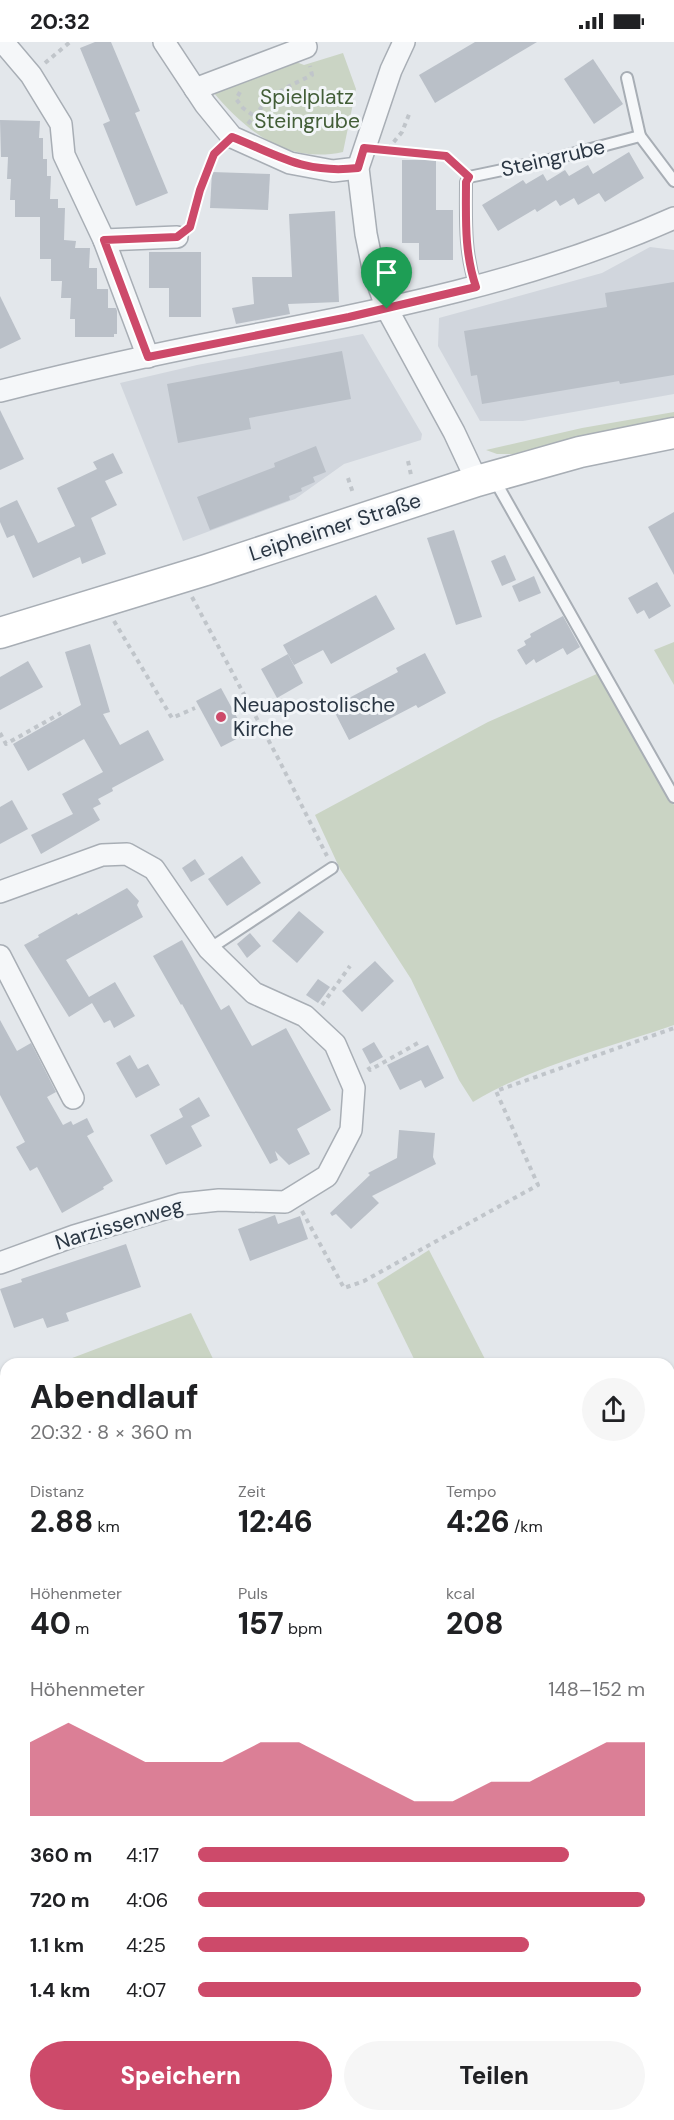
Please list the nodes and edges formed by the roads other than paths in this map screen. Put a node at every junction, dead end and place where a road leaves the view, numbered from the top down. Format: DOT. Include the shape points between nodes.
graph roads {
  1 [pos="3,42"];
  2 [pos="164,42"];
  3 [pos="405,42"];
  4 [pos="306,47"];
  5 [pos="627,78"];
  6 [pos="195,89"];
  7 [pos="640,136"];
  8 [pos="358,168"];
  9 [pos="674,181"];
  10 [pos="674,218"];
  11 [pos="177,237"];
  12 [pos="104,240"];
  13 [pos="476,287"];
  14 [pos="387,309"];
  15 [pos="148,357"];
  16 [pos="0,392"];
  17 [pos="674,433"];
  18 [pos="484,479"];
  19 [pos="0,633"];
  20 [pos="674,797"];
  21 [pos="332,868"];
  22 [pos="0,892"];
  23 [pos="209,949"];
  24 [pos="0,956"];
  25 [pos="73,1098"];
  26 [pos="0,1263"];
  1 -- 12 [label="street" via="31,75 61,124 64,155"];
  2 -- 6 [label="street"];
  3 -- 8 [label="street"];
  4 -- 6 [label="street"];
  5 -- 7 [label="lane"];
  6 -- 8 [label="street" via="232,137 290,163 333,171"];
  7 -- 9 [label="lane"];
  7 -- 13 [label="lane, Steingrube" via="469,177 465,227 468,262"];
  8 -- 14 [label="street" via="372,263"];
  10 -- 13 [label="street" via="611,245"];
  11 -- 12 [label="street"];
  12 -- 15 [label="street"];
  13 -- 14 [label="street"];
  14 -- 15 [label="street"];
  14 -- 18 [label="street"];
  15 -- 16 [label="street"];
  17 -- 18 [label="main road, Leipheimer Straße" via="580,452"];
  18 -- 19 [label="main road, Leipheimer Straße"];
  18 -- 20 [label="lane"];
  21 -- 23 [label="lane"];
  22 -- 23 [label="street, Narzissenweg" via="102,855 127,854 154,869"];
  23 -- 26 [label="street, Narzissenweg" via="254,993 304,1016 335,1044 354,1088 351,1130 327,1176 285,1202 219,1200 181,1204"];
  24 -- 25 [label="street"];
}
